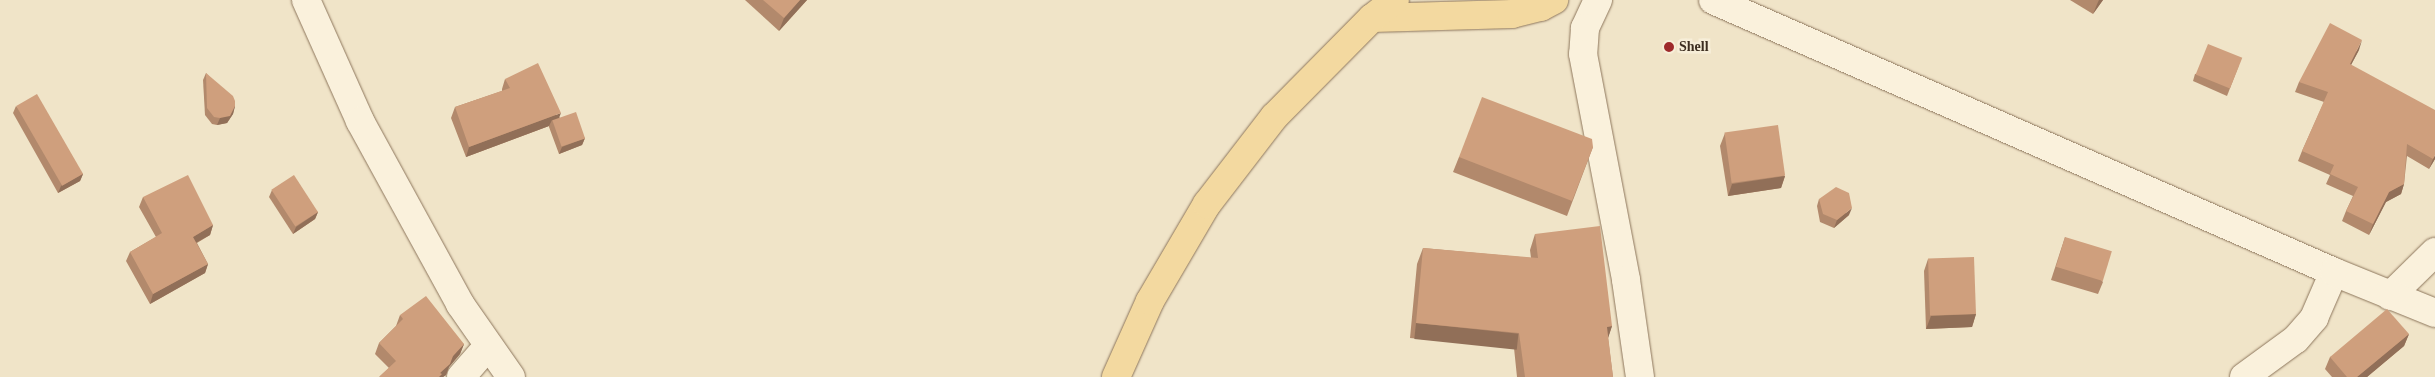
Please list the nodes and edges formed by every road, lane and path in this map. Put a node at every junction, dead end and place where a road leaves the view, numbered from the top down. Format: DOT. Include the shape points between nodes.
graph roads {
  1 [pos="306,0"];
  2 [pos="1395,0"];
  3 [pos="1554,0"];
  4 [pos="1598,0"];
  5 [pos="1713,0"];
  6 [pos="1372,18"];
  7 [pos="2435,252"];
  8 [pos="2334,272"];
  9 [pos="2390,296"];
  10 [pos="2435,313"];
  11 [pos="488,346"];
  12 [pos="461,377"];
  13 [pos="511,377"];
  14 [pos="1116,377"];
  15 [pos="1640,377"];
  16 [pos="2244,377"];
  1 -- 11 [label="street" via="360,121 460,304"];
  2 -- 6 [label="main road"];
  3 -- 6 [label="main road" via="1541,7 1512,14"];
  4 -- 15 [label="street" via="1585,28 1583,54 1626,280"];
  5 -- 8 [label="street"];
  6 -- 14 [label="main road" via="1274,117 1207,204 1150,301"];
  7 -- 9 [label="street"];
  8 -- 9 [label="street"];
  8 -- 16 [label="street" via="2314,318 2296,339"];
  9 -- 10 [label="street"];
  11 -- 12 [label="street"];
  11 -- 13 [label="street"];
}
